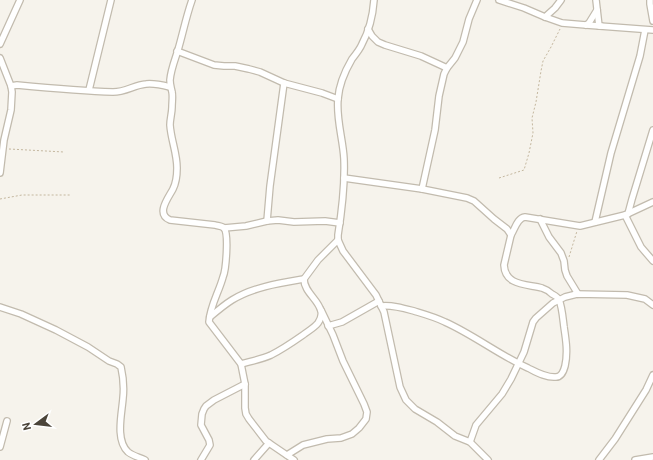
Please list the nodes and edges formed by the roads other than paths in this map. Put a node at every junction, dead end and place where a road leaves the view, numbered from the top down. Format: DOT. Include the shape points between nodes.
graph roads {
  1 [pos="20,0"];
  2 [pos="111,0"];
  3 [pos="192,0"];
  4 [pos="374,0"];
  5 [pos="477,0"];
  6 [pos="499,0"];
  7 [pos="561,0"];
  8 [pos="596,0"];
  9 [pos="650,0"];
  10 [pos="598,9"];
  11 [pos="545,17"];
  12 [pos="653,21"];
  13 [pos="586,25"];
  14 [pos="601,26"];
  15 [pos="368,29"];
  16 [pos="645,30"];
  17 [pos="653,30"];
  18 [pos="378,42"];
  19 [pos="0,44"];
  20 [pos="362,44"];
  21 [pos="177,51"];
  22 [pos="0,58"];
  23 [pos="447,68"];
  24 [pos="284,83"];
  25 [pos="11,86"];
  26 [pos="170,87"];
  27 [pos="89,90"];
  28 [pos="338,99"];
  29 [pos="653,130"];
  30 [pos="2,140"];
  31 [pos="0,174"];
  32 [pos="344,178"];
  33 [pos="422,189"];
  34 [pos="653,202"];
  35 [pos="627,215"];
  36 [pos="540,219"];
  37 [pos="267,221"];
  38 [pos="595,222"];
  39 [pos="340,223"];
  40 [pos="224,228"];
  41 [pos="511,235"];
  42 [pos="338,240"];
  43 [pos="653,261"];
  44 [pos="304,278"];
  45 [pos="578,294"];
  46 [pos="559,300"];
  47 [pos="380,304"];
  48 [pos="653,306"];
  49 [pos="0,307"];
  50 [pos="320,310"];
  51 [pos="210,317"];
  52 [pos="328,326"];
  53 [pos="242,364"];
  54 [pos="518,364"];
  55 [pos="653,375"];
  56 [pos="245,384"];
  57 [pos="7,422"];
  58 [pos="470,442"];
  59 [pos="269,443"];
  60 [pos="0,447"];
  61 [pos="287,455"];
  62 [pos="653,457"];
  63 [pos="133,458"];
  64 [pos="643,459"];
  65 [pos="145,460"];
  66 [pos="201,460"];
  67 [pos="254,460"];
  68 [pos="294,460"];
  69 [pos="488,460"];
  70 [pos="599,460"];
  71 [pos="635,460"];
  1 -- 19 [label="street"];
  2 -- 27 [label="street"];
  3 -- 21 [label="street"];
  4 -- 15 [label="street"];
  5 -- 23 [label="street" via="456,58"];
  6 -- 11 [label="street"];
  7 -- 11 [label="street"];
  8 -- 10 [label="street"];
  9 -- 12 [label="street"];
  10 -- 13 [label="street"];
  10 -- 14 [label="street"];
  11 -- 13 [label="street" via="562,23"];
  13 -- 14 [label="street"];
  14 -- 16 [label="street"];
  15 -- 18 [label="street"];
  15 -- 20 [label="street"];
  16 -- 17 [label="street"];
  16 -- 38 [label="street"];
  18 -- 20 [label="street"];
  18 -- 23 [label="street" via="421,56"];
  20 -- 28 [label="street" via="345,71"];
  21 -- 24 [label="street" via="214,65 250,69"];
  21 -- 26 [label="street" via="172,65"];
  22 -- 25 [label="street"];
  23 -- 33 [label="street" via="439,96 435,130"];
  24 -- 28 [label="street"];
  24 -- 37 [label="street"];
  25 -- 27 [label="street"];
  25 -- 30 [label="street" via="12,110"];
  26 -- 27 [label="street" via="145,84 120,91"];
  26 -- 40 [label="street" via="171,130 177,170 173,188 165,202 164,215 170,220"];
  28 -- 32 [label="street"];
  29 -- 35 [label="street"];
  30 -- 31 [label="street"];
  32 -- 33 [label="street"];
  32 -- 39 [label="street"];
  33 -- 41 [label="street" via="474,201"];
  34 -- 35 [label="street"];
  35 -- 38 [label="street"];
  35 -- 43 [label="street" via="641,247"];
  36 -- 38 [label="street" via="580,226"];
  36 -- 41 [label="street" via="521,218"];
  36 -- 45 [label="street" via="561,254 567,276"];
  37 -- 39 [label="street"];
  37 -- 40 [label="street"];
  39 -- 42 [label="street"];
  40 -- 51 [label="street" via="227,240 224,272"];
  41 -- 46 [label="street" via="504,269 512,281 544,289"];
  42 -- 44 [label="street"];
  42 -- 47 [label="street" via="347,258"];
  44 -- 50 [label="street" via="308,291"];
  44 -- 51 [label="street" via="240,296"];
  45 -- 46 [label="street"];
  45 -- 48 [label="street" via="627,295 645,299"];
  46 -- 54 [label="street" via="548,306 533,322"];
  46 -- 54 [label="street" via="567,353 562,373 556,377 539,374"];
  47 -- 52 [label="street"];
  47 -- 54 [label="street" via="393,305 434,317"];
  47 -- 58 [label="street" via="387,323 402,394 415,409 456,436"];
  49 -- 63 [label="street" via="56,330 121,367 121,436 125,448"];
  50 -- 52 [label="street"];
  50 -- 53 [label="street" via="318,322 288,346 271,355"];
  51 -- 53 [label="street" via="210,324"];
  52 -- 61 [label="street" via="364,404 367,416 351,435 303,445"];
  53 -- 56 [label="street"];
  54 -- 58 [label="street" via="502,394 476,426"];
  55 -- 70 [label="street" via="615,439"];
  56 -- 59 [label="street" via="246,414"];
  56 -- 66 [label="street" via="214,400 204,409 201,425 210,445"];
  57 -- 60 [label="street"];
  58 -- 69 [label="street"];
  59 -- 61 [label="street"];
  59 -- 67 [label="street"];
  61 -- 68 [label="street"];
  62 -- 64 [label="street"];
  63 -- 65 [label="street"];
  64 -- 71 [label="street"];
}
